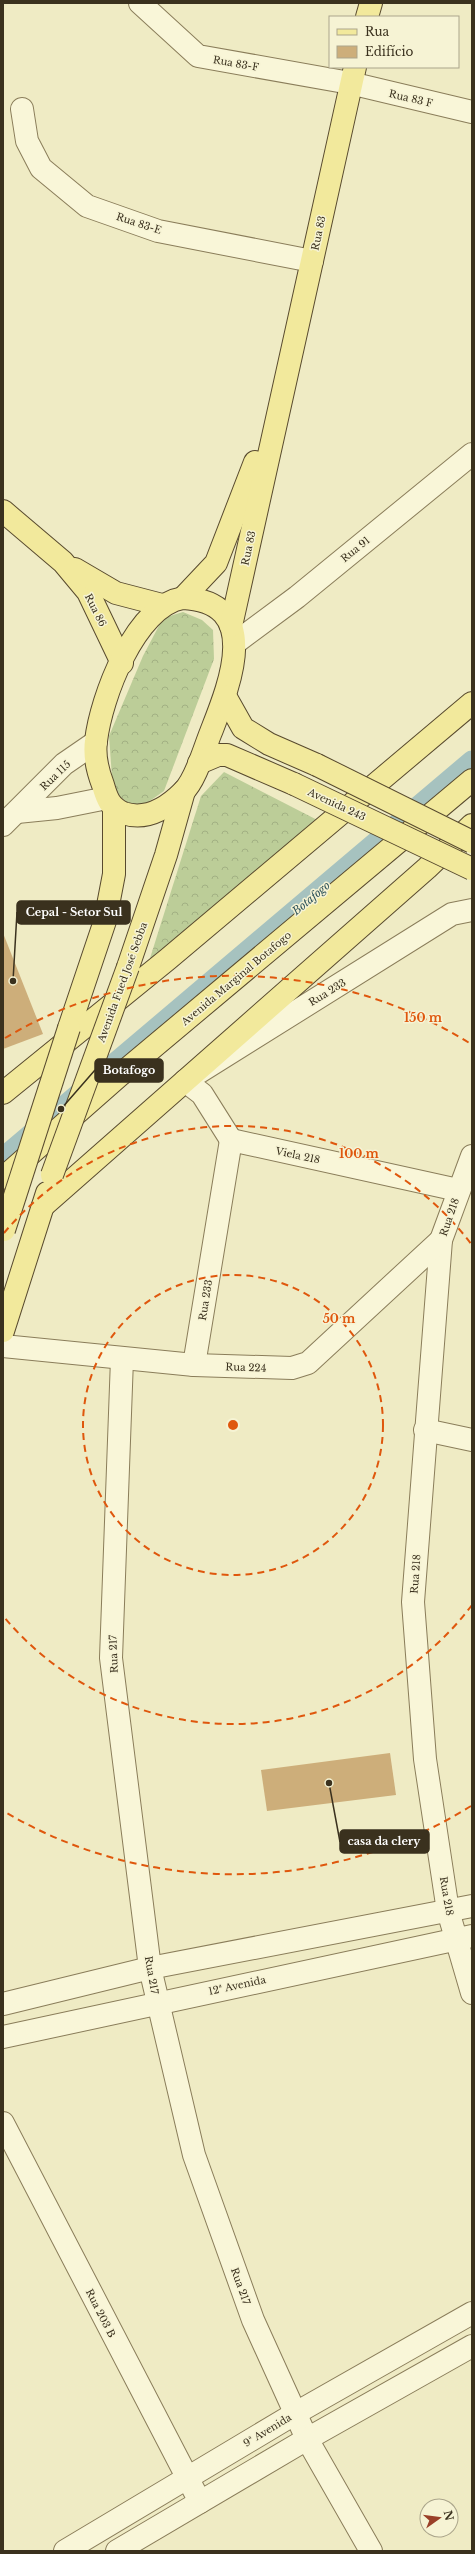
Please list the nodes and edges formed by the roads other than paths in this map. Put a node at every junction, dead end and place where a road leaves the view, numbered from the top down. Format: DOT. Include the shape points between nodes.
graph roads {
  1 [pos="140,3"];
  2 [pos="370,3"];
  3 [pos="367,16"];
  4 [pos="352,75"];
  5 [pos="22,109"];
  6 [pos="472,112"];
  7 [pos="312,261"];
  8 [pos="279,399"];
  9 [pos="472,454"];
  10 [pos="3,511"];
  11 [pos="63,562"];
  12 [pos="183,598"];
  13 [pos="162,605"];
  14 [pos="233,634"];
  15 [pos="122,663"];
  16 [pos="225,696"];
  17 [pos="472,703"];
  18 [pos="96,742"];
  19 [pos="199,764"];
  20 [pos="472,780"];
  21 [pos="184,791"];
  22 [pos="110,804"];
  23 [pos="10,819"];
  24 [pos="472,825"];
  25 [pos="472,842"];
  26 [pos="472,869"];
  27 [pos="472,910"];
  28 [pos="186,1081"];
  29 [pos="3,1093"];
  30 [pos="231,1140"];
  31 [pos="472,1156"];
  32 [pos="3,1178"];
  33 [pos="458,1190"];
  34 [pos="43,1206"];
  35 [pos="4,1232"];
  36 [pos="441,1240"];
  37 [pos="3,1331"];
  38 [pos="3,1346"];
  39 [pos="122,1359"];
  40 [pos="194,1366"];
  41 [pos="425,1430"];
  42 [pos="472,1440"];
  43 [pos="472,1906"];
  44 [pos="448,1911"];
  45 [pos="464,1938"];
  46 [pos="150,1968"];
  47 [pos="472,1993"];
  48 [pos="157,2002"];
  49 [pos="3,2004"];
  50 [pos="3,2037"];
  51 [pos="3,2123"];
  52 [pos="472,2314"];
  53 [pos="472,2346"];
  54 [pos="296,2414"];
  55 [pos="307,2439"];
  56 [pos="187,2479"];
  57 [pos="200,2502"];
  58 [pos="65,2551"];
  59 [pos="117,2551"];
  60 [pos="371,2551"];
  1 -- 4 [label="street, Rua 83-F" via="198,56"];
  2 -- 3 [label="main road"];
  4 -- 6 [label="street, Rua 83 F"];
  4 -- 7 [label="main road, Rua 83"];
  5 -- 7 [label="street, Rua 83-E" via="26,141 41,168 88,206 158,231"];
  7 -- 8 [label="main road, Rua 83"];
  8 -- 12 [label="main road, Rua 83" via="216,563"];
  8 -- 14 [label="main road, Rua 83"];
  9 -- 14 [label="street, Rua 91" via="297,597"];
  10 -- 11 [label="main road, Rua 86"];
  11 -- 13 [label="main road, Rua 86" via="116,593"];
  11 -- 15 [label="main road, Rua 86" via="88,592"];
  12 -- 13 [label="main road"];
  12 -- 14 [label="main road" via="206,602 221,612"];
  13 -- 15 [label="main road" via="149,616 135,636"];
  14 -- 16 [label="main road, Rua 83" via="234,665"];
  15 -- 18 [label="main road" via="100,715"];
  16 -- 19 [label="main road, Rua 83"];
  16 -- 25 [label="main road, bridge" via="243,728 269,744"];
  17 -- 29 [label="main road" via="168,959"];
  18 -- 22 [label="main road" via="98,772"];
  18 -- 23 [label="street, Rua 115" via="64,764"];
  19 -- 21 [label="main road, Rua 83"];
  19 -- 26 [label="main road, Avenida 243, bridge" via="218,755 227,755"];
  20 -- 32 [label="main road, Avenida Marginal Botafogo" via="126,1070"];
  21 -- 22 [label="main road" via="166,806 153,813 138,816"];
  21 -- 34 [label="main road, Avenida Fued José Sebba, bridge" via="166,855 128,967"];
  22 -- 23 [label="street, Rua 115" via="57,808"];
  22 -- 35 [label="main road, bridge" via="114,874 105,920"];
  24 -- 28 [label="main road" via="427,868"];
  27 -- 28 [label="street, Rua 233" via="452,914"];
  28 -- 30 [label="street" via="202,1094"];
  28 -- 34 [label="main road"];
  30 -- 33 [label="street, Viela 218"];
  30 -- 40 [label="street, Rua 233"];
  31 -- 33 [label="street, Rua 218"];
  33 -- 36 [label="street, Rua 218"];
  34 -- 37 [label="main road, Avenida Fued José Sebba"];
  36 -- 40 [label="street, Rua 224" via="308,1363 292,1368"];
  36 -- 41 [label="street, Rua 218"];
  38 -- 39 [label="street, Rua 224"];
  39 -- 40 [label="street, Rua 224"];
  39 -- 46 [label="street, Rua 217" via="111,1658"];
  41 -- 42 [label="street"];
  41 -- 44 [label="street, Rua 218" via="413,1602 425,1759"];
  43 -- 44 [label="street"];
  44 -- 45 [label="street, Rua 218"];
  44 -- 46 [label="street"];
  45 -- 47 [label="street, Rua 218"];
  45 -- 48 [label="street, 12ª Avenida"];
  46 -- 48 [label="street, Rua 217"];
  46 -- 49 [label="street"];
  48 -- 50 [label="street, 12ª Avenida"];
  48 -- 54 [label="street, Rua 217" via="194,2155 253,2320"];
  51 -- 56 [label="street, Rua 203 B"];
  52 -- 54 [label="street, 9ª Avenida"];
  53 -- 55 [label="street"];
  54 -- 55 [label="street, Rua 217"];
  54 -- 56 [label="street, 9ª Avenida"];
  55 -- 57 [label="street"];
  55 -- 60 [label="street, Rua 217"];
  56 -- 57 [label="street, Rua 203 B"];
  56 -- 58 [label="street, 9ª Avenida"];
  57 -- 59 [label="street"];
}
